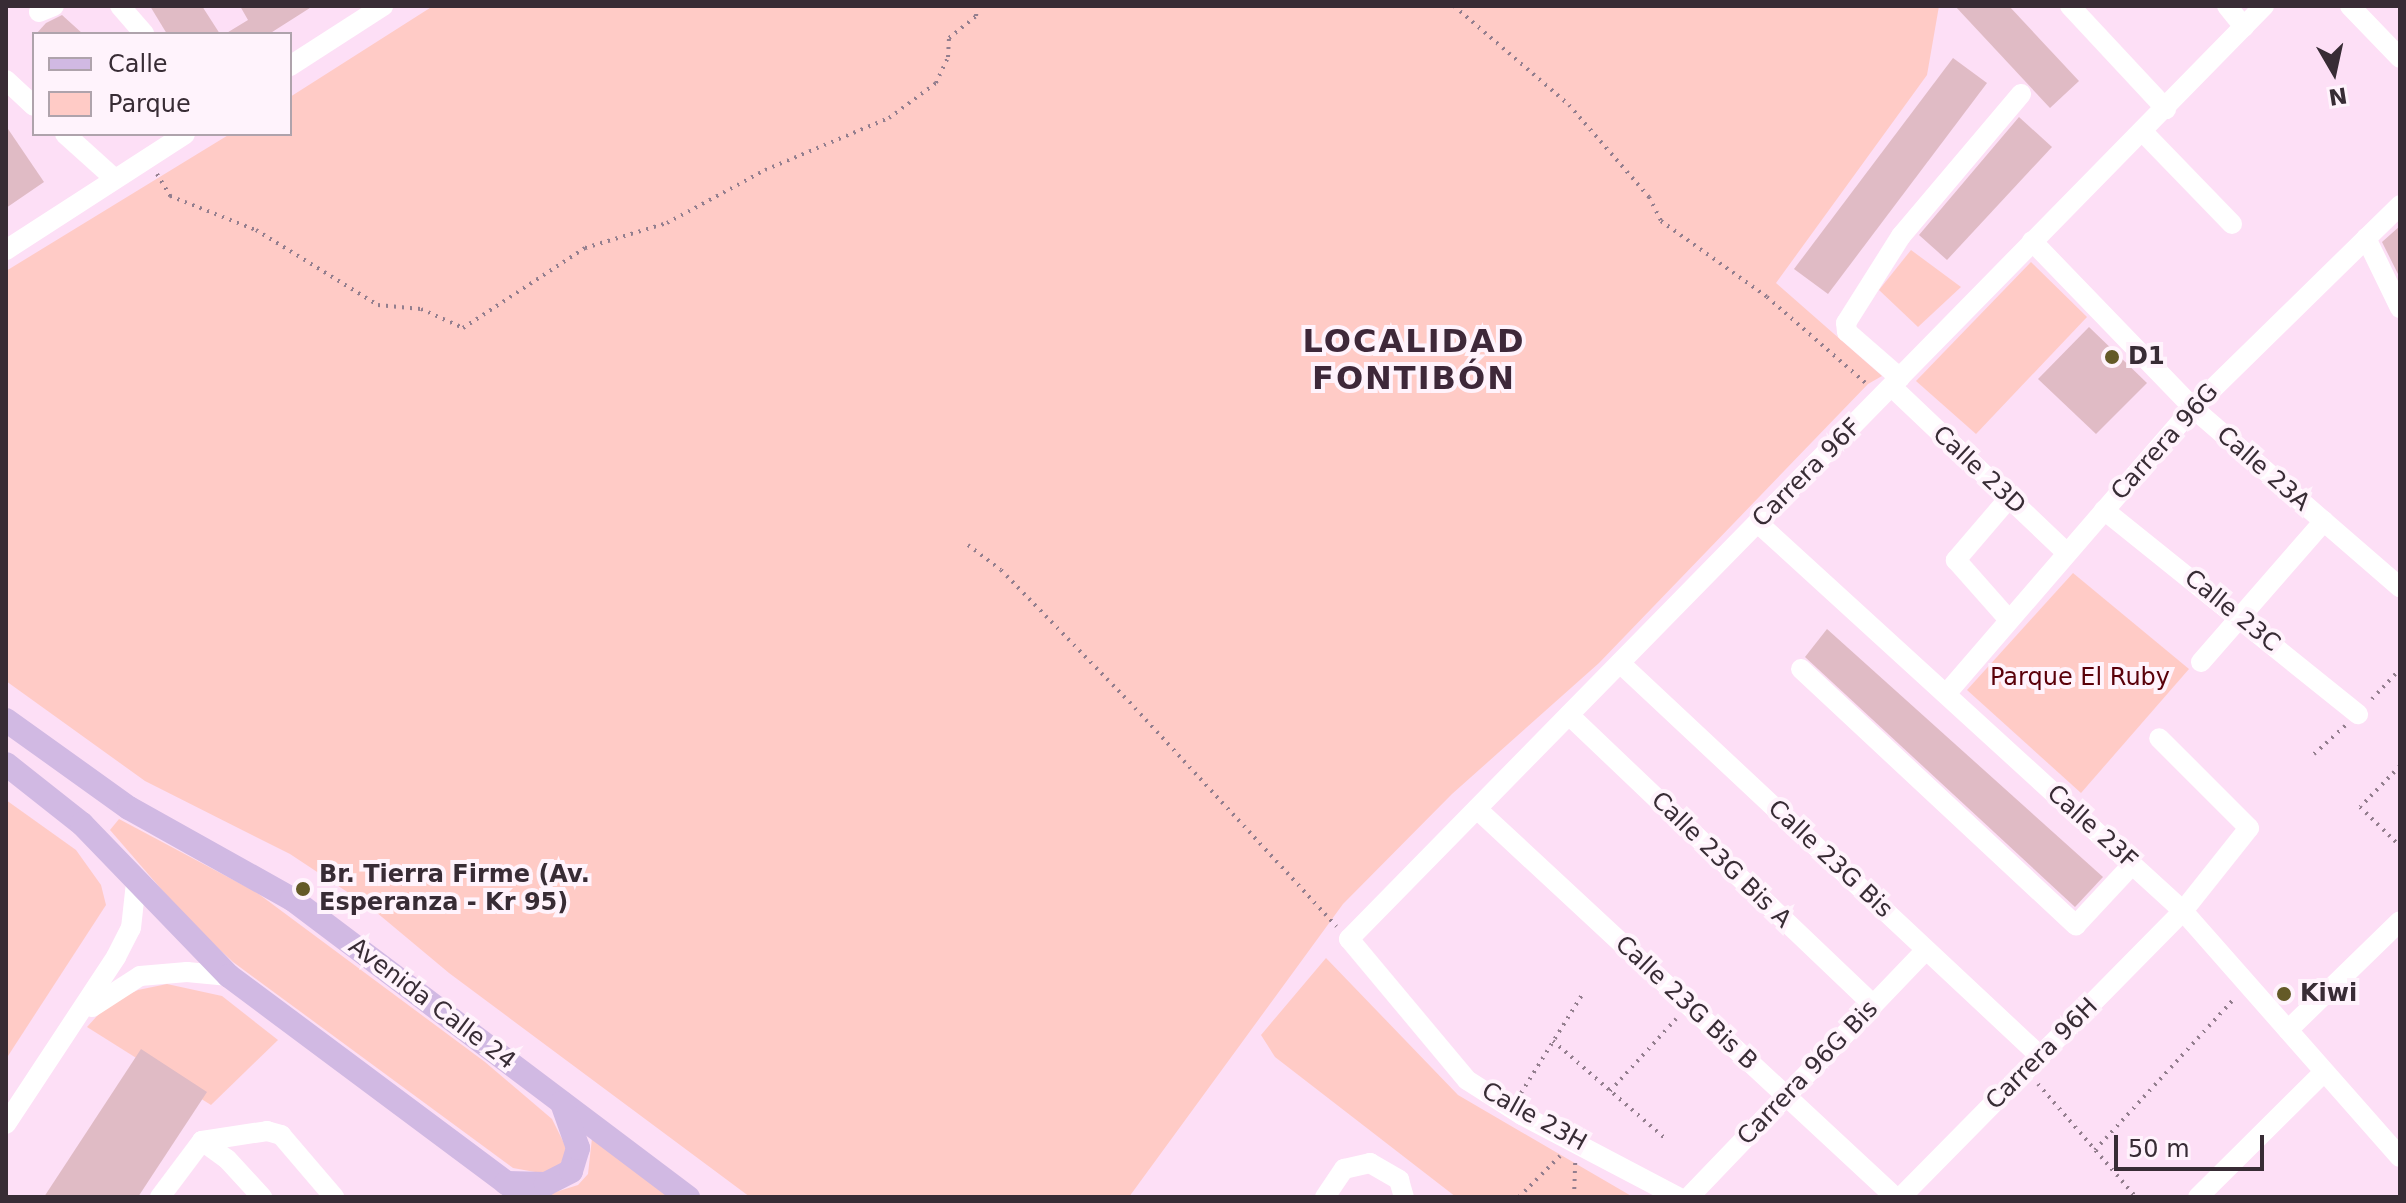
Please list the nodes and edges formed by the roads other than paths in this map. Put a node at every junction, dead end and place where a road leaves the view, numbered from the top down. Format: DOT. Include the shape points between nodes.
graph roads {
  1 [pos="120,6"];
  2 [pos="383,6"];
  3 [pos="2070,6"];
  4 [pos="2227,6"];
  5 [pos="2264,6"];
  6 [pos="2350,6"];
  7 [pos="2244,27"];
  8 [pos="142,32"];
  9 [pos="2400,58"];
  10 [pos="292,65"];
  11 [pos="6,80"];
  12 [pos="2021,94"];
  13 [pos="32,104"];
  14 [pos="2166,109"];
  15 [pos="2143,132"];
  16 [pos="67,136"];
  17 [pos="182,136"];
  18 [pos="115,179"];
  19 [pos="2400,205"];
  20 [pos="2232,224"];
  21 [pos="2366,238"];
  22 [pos="2032,241"];
  23 [pos="6,250"];
  24 [pos="2400,308"];
  25 [pos="1890,388"];
  26 [pos="2193,408"];
  27 [pos="2009,498"];
  28 [pos="2104,510"];
  29 [pos="2324,521"];
  30 [pos="1758,523"];
  31 [pos="2067,553"];
  32 [pos="2400,587"];
  33 [pos="2239,616"];
  34 [pos="2009,620"];
  35 [pos="2201,662"];
  36 [pos="1620,663"];
  37 [pos="1801,669"];
  38 [pos="1946,694"];
  39 [pos="2358,714"];
  40 [pos="1569,715"];
  41 [pos="6,720"];
  42 [pos="2159,738"];
  43 [pos="6,764"];
  44 [pos="1477,809"];
  45 [pos="2132,865"];
  46 [pos="136,883"];
  47 [pos="2183,911"];
  48 [pos="2400,921"];
  49 [pos="1349,939"];
  50 [pos="1926,950"];
  51 [pos="229,976"];
  52 [pos="1873,1005"];
  53 [pos="82,1014"];
  54 [pos="2288,1030"];
  55 [pos="2033,1063"];
  56 [pos="2324,1072"];
  57 [pos="1786,1096"];
  58 [pos="560,1100"];
  59 [pos="6,1124"];
  60 [pos="202,1141"];
  61 [pos="2400,1157"];
  62 [pos="516,1190"];
  63 [pos="160,1197"];
  64 [pos="262,1197"];
  65 [pos="334,1197"];
  66 [pos="688,1197"];
  67 [pos="1325,1197"];
  68 [pos="1404,1197"];
  69 [pos="1678,1197"];
  70 [pos="1689,1197"];
  71 [pos="1895,1197"];
  72 [pos="1901,1197"];
  73 [pos="2198,1197"];
  1 -- 8 [label="street"];
  2 -- 10 [label="street"];
  3 -- 14 [label="street"];
  4 -- 7 [label="street"];
  5 -- 7 [label="street, Carrera 96F"];
  6 -- 9 [label="street"];
  7 -- 14 [label="street, Carrera 96F"];
  11 -- 13 [label="street"];
  12 -- 25 [label="street, Calle 23D" via="1901,236 1846,323 1847,332"];
  14 -- 15 [label="street, Carrera 96F"];
  15 -- 20 [label="street"];
  15 -- 22 [label="street, Carrera 96F"];
  16 -- 18 [label="street"];
  17 -- 18 [label="street"];
  18 -- 23 [label="street"];
  19 -- 21 [label="street, Carrera 96G"];
  21 -- 24 [label="street"];
  21 -- 26 [label="street, Carrera 96G"];
  22 -- 25 [label="street, Carrera 96F"];
  22 -- 26 [label="street, Calle 23A"];
  25 -- 27 [label="street, Calle 23D"];
  25 -- 30 [label="street, Carrera 96F"];
  26 -- 28 [label="street, Carrera 96G"];
  26 -- 29 [label="street, Calle 23A"];
  27 -- 31 [label="street, Calle 23D"];
  27 -- 34 [label="street" via="1956,560"];
  28 -- 31 [label="street, Carrera 96G"];
  28 -- 33 [label="street, Calle 23C"];
  29 -- 32 [label="street, Calle 23A"];
  29 -- 33 [label="street"];
  30 -- 36 [label="street, Carrera 96F"];
  30 -- 38 [label="street, Calle 23F"];
  31 -- 34 [label="street, Carrera 96G"];
  33 -- 35 [label="street"];
  33 -- 39 [label="street, Calle 23C"];
  34 -- 38 [label="street, Carrera 96G"];
  36 -- 40 [label="street, Carrera 96F"];
  36 -- 50 [label="street, Calle 23G Bis"];
  37 -- 45 [label="street" via="2076,925"];
  38 -- 45 [label="street, Calle 23F"];
  40 -- 44 [label="street, Carrera 96F"];
  40 -- 52 [label="street, Calle 23G Bis A"];
  41 -- 58 [label="main road, Avenida Calle 24" via="129,808 292,899"];
  42 -- 47 [label="street, Carrera 96H" via="2249,828"];
  43 -- 46 [label="main road" via="82,824"];
  44 -- 49 [label="street, Carrera 96F"];
  44 -- 57 [label="street, Calle 23G Bis B"];
  45 -- 47 [label="street, Calle 23F"];
  46 -- 51 [label="main road"];
  46 -- 53 [label="street" via="131,928"];
  47 -- 54 [label="street, Calle 23F"];
  47 -- 55 [label="street, Carrera 96H"];
  48 -- 54 [label="street"];
  49 -- 69 [label="street, Calle 23H" via="1467,1080"];
  50 -- 52 [label="street, Carrera 96G Bis"];
  50 -- 55 [label="street, Calle 23G Bis"];
  51 -- 53 [label="street" via="140,976"];
  51 -- 62 [label="main road"];
  52 -- 57 [label="street, Carrera 96G Bis"];
  53 -- 59 [label="street"];
  54 -- 56 [label="street, Calle 23F"];
  55 -- 72 [label="street, Carrera 96H"];
  56 -- 61 [label="street, Calle 23F"];
  56 -- 73 [label="street"];
  57 -- 70 [label="street, Carrera 96G Bis"];
  57 -- 71 [label="street, Calle 23G Bis B"];
  58 -- 62 [label="main road" via="576,1135 577,1160 571,1171 546,1184"];
  58 -- 66 [label="main road, Avenida Calle 24"];
  60 -- 63 [label="street"];
  60 -- 64 [label="street"];
  60 -- 65 [label="street" via="274,1132"];
  67 -- 68 [label="street" via="1344,1169 1370,1163 1399,1180"];
}
